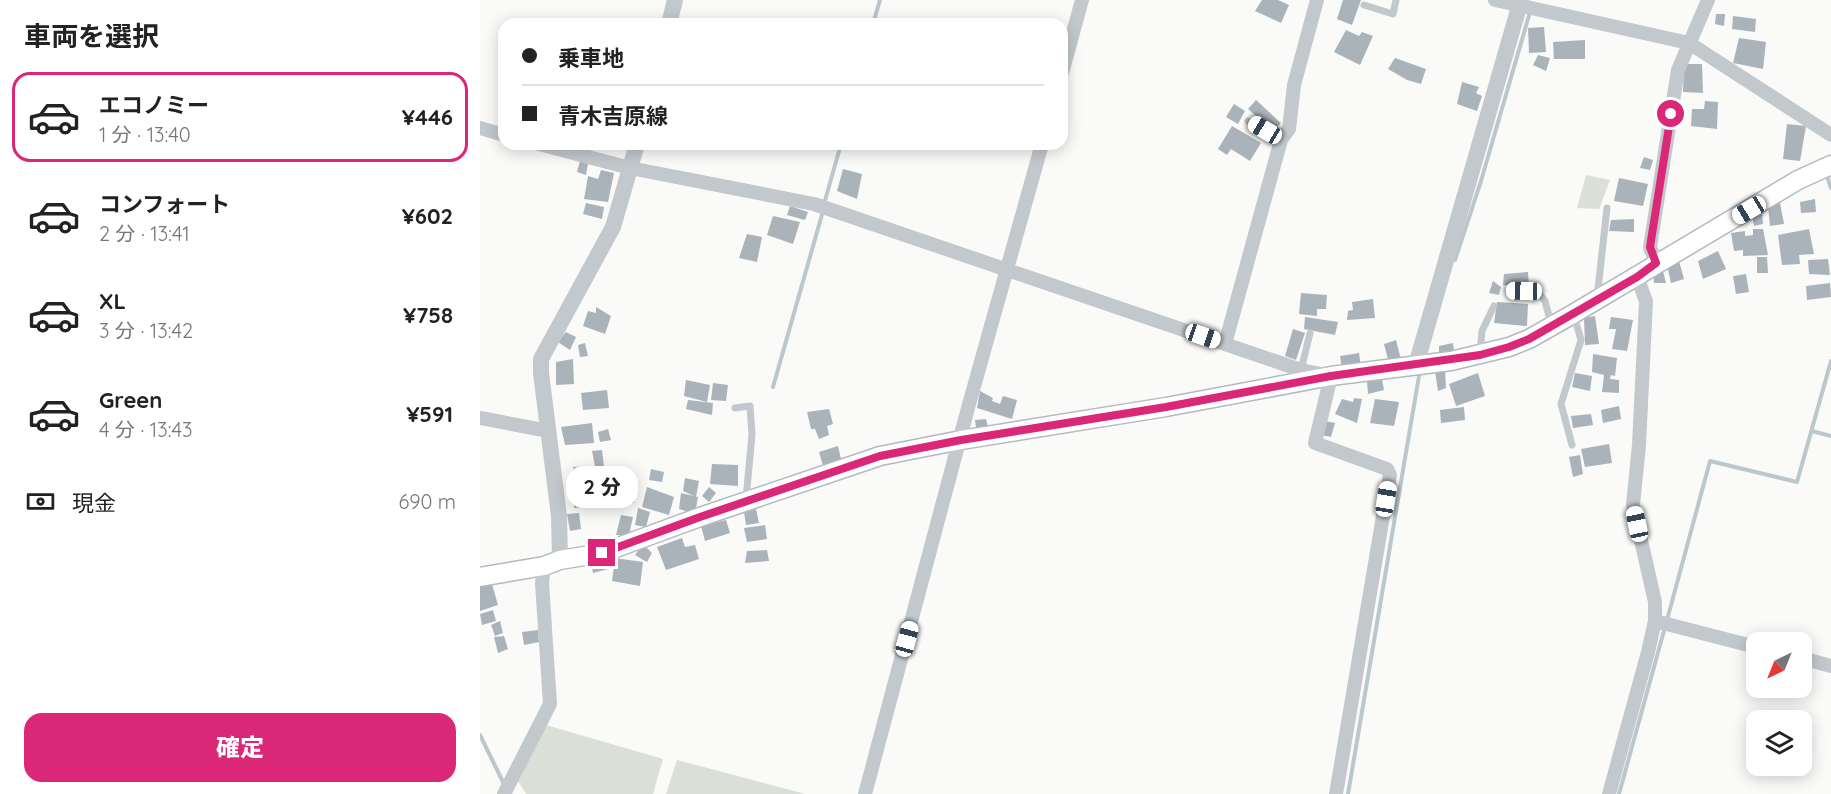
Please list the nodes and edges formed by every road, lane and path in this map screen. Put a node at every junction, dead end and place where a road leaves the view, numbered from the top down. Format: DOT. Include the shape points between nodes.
graph roads {
  1 [pos="675,0"];
  2 [pos="1082,0"];
  3 [pos="1317,0"];
  4 [pos="1396,0"];
  5 [pos="1495,0"];
  6 [pos="1708,0"];
  7 [pos="1520,3"];
  8 [pos="1364,5"];
  9 [pos="670,18"];
  10 [pos="1689,43"];
  11 [pos="1068,51"];
  12 [pos="1248,121"];
  13 [pos="480,128"];
  14 [pos="498,133"];
  15 [pos="1831,135"];
  16 [pos="1281,140"];
  17 [pos="562,150"];
  18 [pos="635,150"];
  19 [pos="1040,150"];
  20 [pos="1831,165"];
  21 [pos="630,168"];
  22 [pos="1607,208"];
  23 [pos="1656,263"];
  24 [pos="1007,269"];
  25 [pos="1637,277"];
  26 [pos="1510,291"];
  27 [pos="1597,300"];
  28 [pos="1494,306"];
  29 [pos="1573,314"];
  30 [pos="1552,326"];
  31 [pos="1310,333"];
  32 [pos="1225,344"];
  33 [pos="1480,355"];
  34 [pos="1416,365"];
  35 [pos="1301,370"];
  36 [pos="1331,376"];
  37 [pos="735,408"];
  38 [pos="480,418"];
  39 [pos="549,431"];
  40 [pos="961,440"];
  41 [pos="1572,445"];
  42 [pos="746,502"];
  43 [pos="552,563"];
  44 [pos="480,577"];
  45 [pos="1655,621"];
  46 [pos="1746,644"];
  47 [pos="1812,661"];
  48 [pos="1831,666"];
  49 [pos="504,794"];
  50 [pos="866,794"];
  51 [pos="1336,794"];
  52 [pos="1609,794"];
  1 -- 9 [label="street"];
  2 -- 11 [label="street"];
  3 -- 16 [label="street" via="1294,85 1289,129"];
  4 -- 8 [label="lane" via="1393,14"];
  5 -- 7 [label="street"];
  6 -- 10 [label="street"];
  7 -- 10 [label="street"];
  7 -- 34 [label="street"];
  10 -- 15 [label="street"];
  10 -- 23 [label="street" via="1678,70 1650,247"];
  12 -- 16 [label="lane"];
  13 -- 14 [label="street"];
  16 -- 32 [label="street"];
  17 -- 21 [label="street"];
  18 -- 21 [label="street"];
  19 -- 24 [label="street"];
  20 -- 23 [label="main road" via="1798,180"];
  21 -- 24 [label="street" via="814,204"];
  21 -- 39 [label="street" via="613,227 541,359"];
  22 -- 27 [label="lane"];
  23 -- 25 [label="main road"];
  24 -- 32 [label="street"];
  24 -- 40 [label="street"];
  25 -- 27 [label="main road"];
  25 -- 45 [label="street" via="1646,301 1633,505 1655,602"];
  26 -- 30 [label="lane" via="1537,291 1545,301"];
  27 -- 29 [label="main road"];
  28 -- 33 [label="lane" via="1482,332"];
  29 -- 30 [label="main road"];
  29 -- 41 [label="lane" via="1581,340 1561,404"];
  30 -- 33 [label="main road" via="1509,347"];
  31 -- 35 [label="lane"];
  32 -- 35 [label="street"];
  33 -- 34 [label="main road"];
  34 -- 36 [label="main road"];
  35 -- 36 [label="street"];
  36 -- 40 [label="main road"];
  36 -- 51 [label="street" via="1314,443 1387,469 1390,475"];
  37 -- 42 [label="lane" via="750,406 752,435"];
  38 -- 39 [label="street"];
  39 -- 43 [label="street" via="559,516"];
  40 -- 42 [label="main road" via="880,456"];
  40 -- 50 [label="street"];
  42 -- 43 [label="main road" via="602,553"];
  43 -- 44 [label="main road"];
  43 -- 49 [label="street" via="542,583 550,704"];
  45 -- 46 [label="street"];
  45 -- 52 [label="street"];
  47 -- 48 [label="street"];
}
